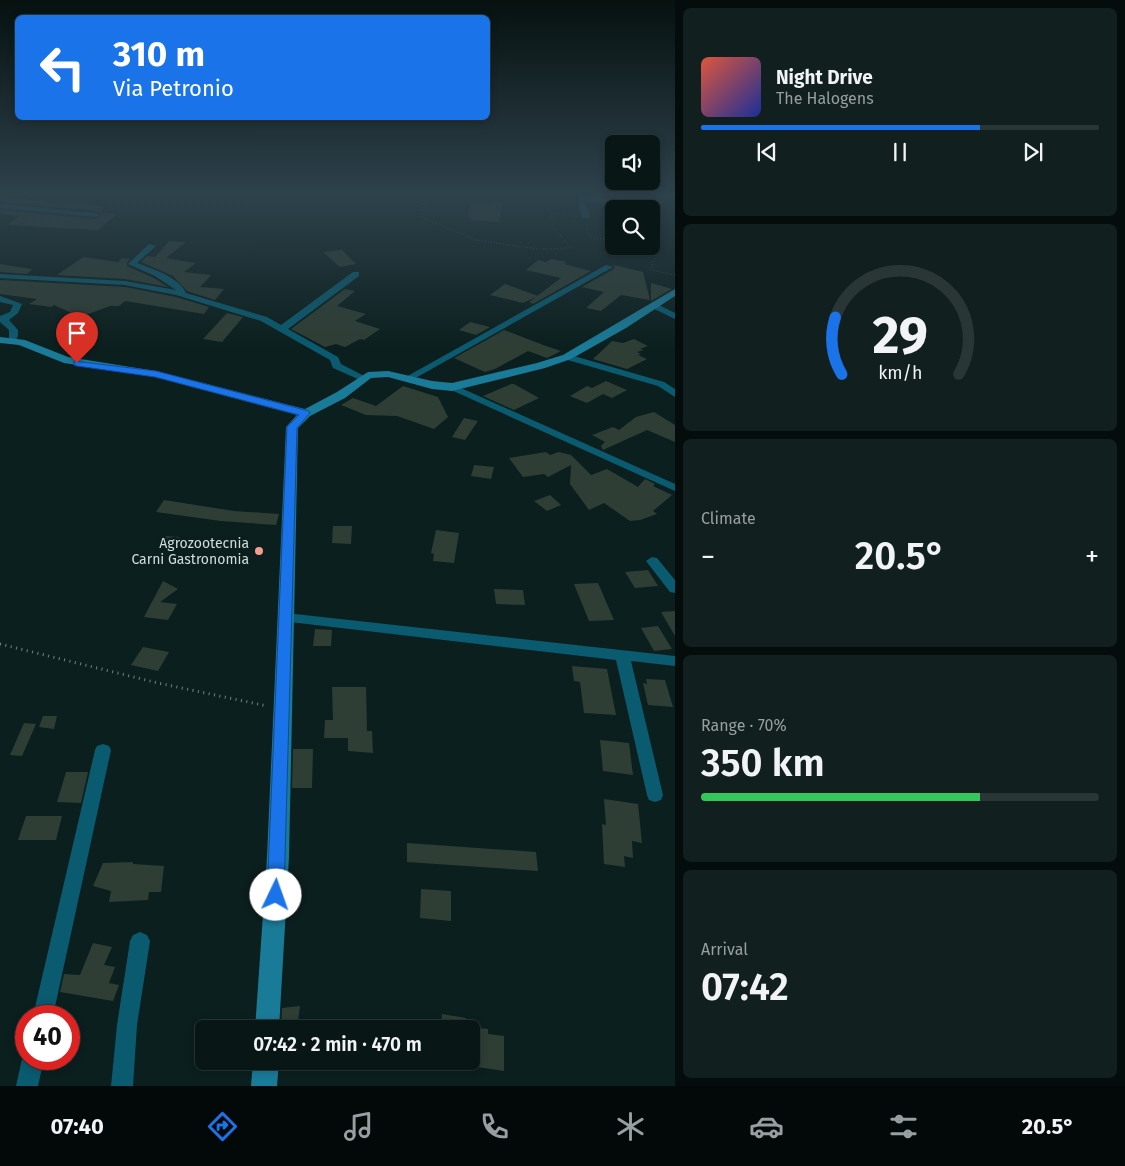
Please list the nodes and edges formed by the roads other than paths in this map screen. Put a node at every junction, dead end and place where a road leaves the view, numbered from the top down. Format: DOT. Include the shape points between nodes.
graph roads {
  1 [pos="152,246"];
  2 [pos="609,267"];
  3 [pos="356,274"];
  4 [pos="0,276"];
  5 [pos="675,292"];
  6 [pos="187,295"];
  7 [pos="0,299"];
  8 [pos="653,305"];
  9 [pos="675,316"];
  10 [pos="1,319"];
  11 [pos="283,328"];
  12 [pos="0,340"];
  13 [pos="12,340"];
  14 [pos="567,357"];
  15 [pos="363,378"];
  16 [pos="409,378"];
  17 [pos="452,386"];
  18 [pos="675,394"];
  19 [pos="306,413"];
  20 [pos="675,488"];
  21 [pos="652,561"];
  22 [pos="675,590"];
  23 [pos="286,618"];
  24 [pos="622,655"];
  25 [pos="675,661"];
  26 [pos="103,750"];
  27 [pos="655,795"];
  28 [pos="140,941"];
  29 [pos="46,1005"];
  30 [pos="269,1020"];
  31 [pos="31,1070"];
  32 [pos="265,1070"];
  33 [pos="27,1086"];
  34 [pos="122,1086"];
  35 [pos="264,1086"];
  1 -- 6 [label="street" via="132,264 158,274"];
  2 -- 16 [label="street"];
  3 -- 11 [label="street"];
  4 -- 6 [label="street" via="125,283"];
  5 -- 8 [label="street"];
  6 -- 11 [label="street"];
  7 -- 10 [label="street" via="18,304 13,313"];
  8 -- 9 [label="street"];
  8 -- 14 [label="street"];
  10 -- 13 [label="street" via="14,329"];
  11 -- 15 [label="street" via="335,359 336,366"];
  12 -- 13 [label="street"];
  13 -- 19 [label="street" via="64,360 156,374"];
  14 -- 17 [label="street"];
  14 -- 18 [label="street" via="661,384"];
  15 -- 16 [label="street" via="377,373"];
  15 -- 19 [label="street"];
  16 -- 17 [label="street" via="432,386"];
  17 -- 20 [label="street"];
  19 -- 23 [label="street" via="292,427"];
  21 -- 22 [label="street"];
  23 -- 24 [label="street"];
  23 -- 30 [label="street"];
  24 -- 25 [label="street"];
  24 -- 27 [label="street"];
  26 -- 29 [label="street"];
  28 -- 34 [label="street" via="127,1025"];
  31 -- 33 [label="street"];
  32 -- 35 [label="street"];
}
